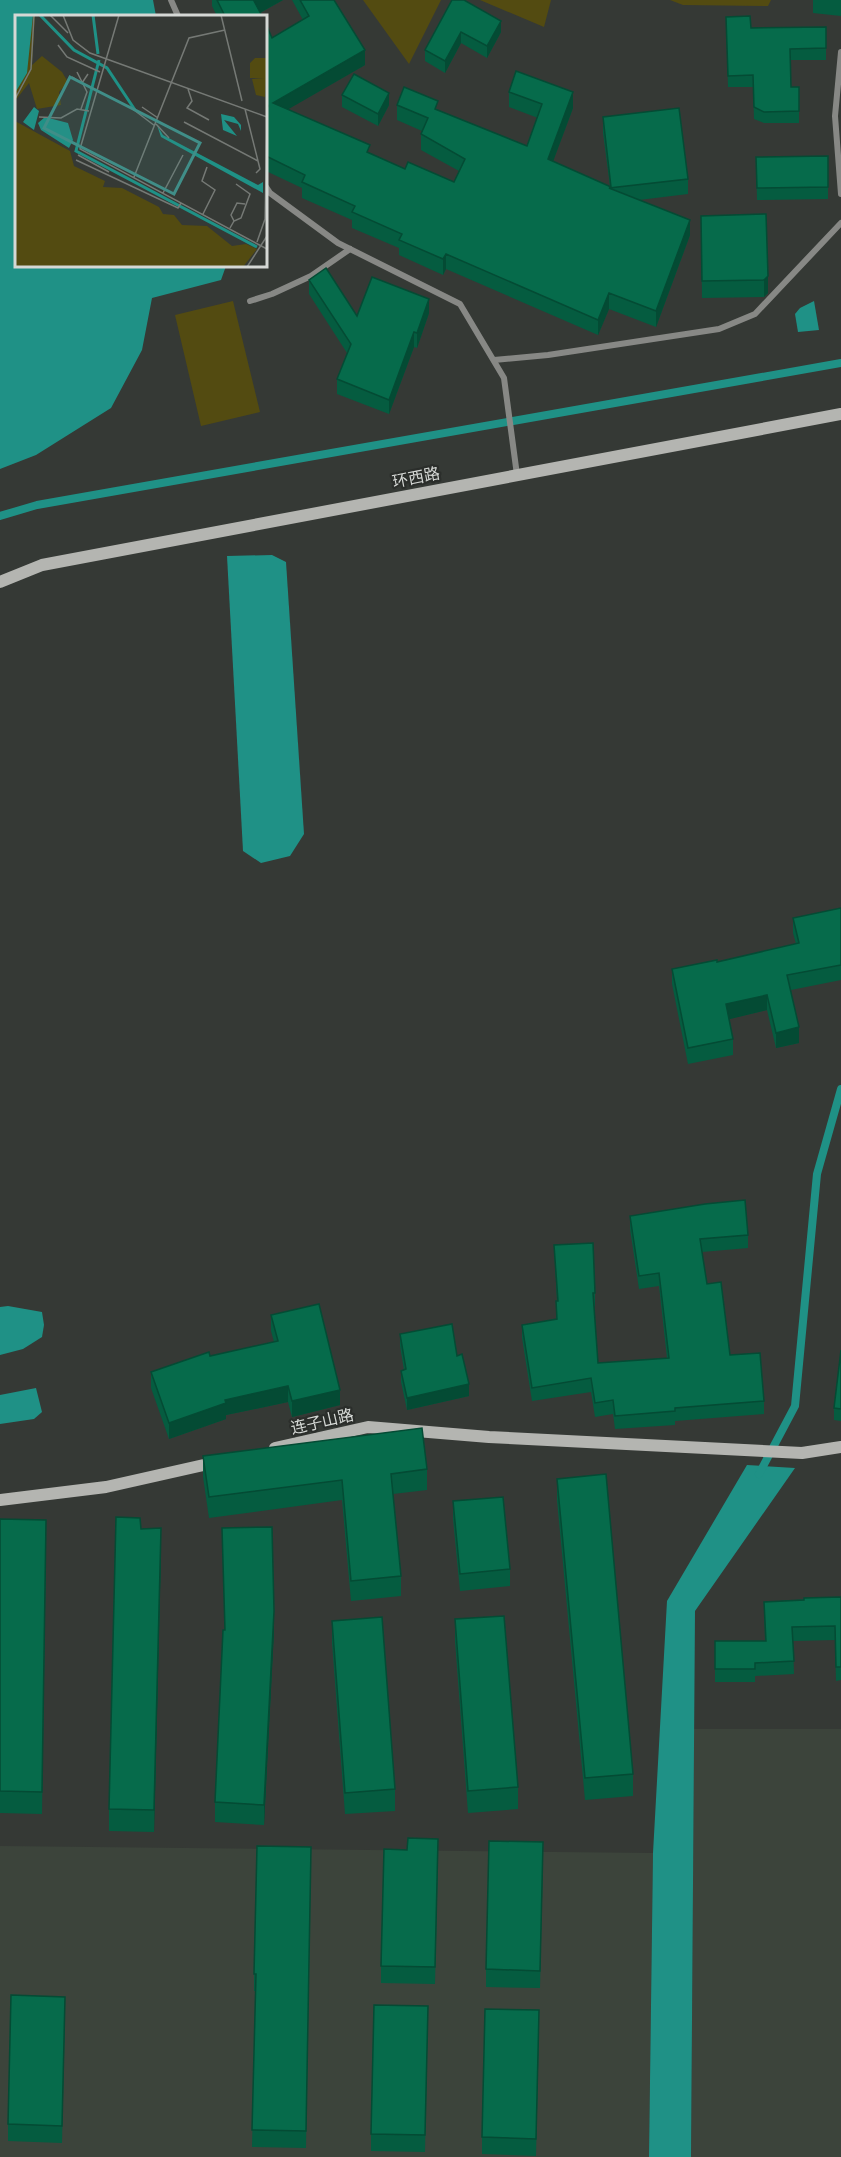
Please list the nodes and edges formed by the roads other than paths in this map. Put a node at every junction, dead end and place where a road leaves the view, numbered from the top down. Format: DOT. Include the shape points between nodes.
graph roads {
  1 [pos="171,0"];
  2 [pos="178,15"];
  3 [pos="841,52"];
  4 [pos="267,188"];
  5 [pos="841,194"];
  6 [pos="841,223"];
  7 [pos="350,249"];
  8 [pos="250,301"];
  9 [pos="494,360"];
  10 [pos="841,414"];
  11 [pos="517,475"];
  12 [pos="0,582"];
  13 [pos="841,1447"];
  14 [pos="265,1451"];
  15 [pos="231,1458"];
  16 [pos="0,1500"];
  1 -- 2 [label="street"];
  3 -- 5 [label="street" via="835,116"];
  4 -- 7 [label="street"];
  6 -- 9 [label="street" via="755,314 719,329"];
  7 -- 8 [label="street" via="310,276"];
  7 -- 9 [label="street" via="460,304"];
  9 -- 11 [label="street" via="504,378"];
  10 -- 11 [label="street, 环西路"];
  11 -- 12 [label="street, 环西路" via="42,566"];
  13 -- 14 [label="street, 连子山路" via="802,1453 368,1427"];
  15 -- 16 [label="street" via="106,1487"];
}
